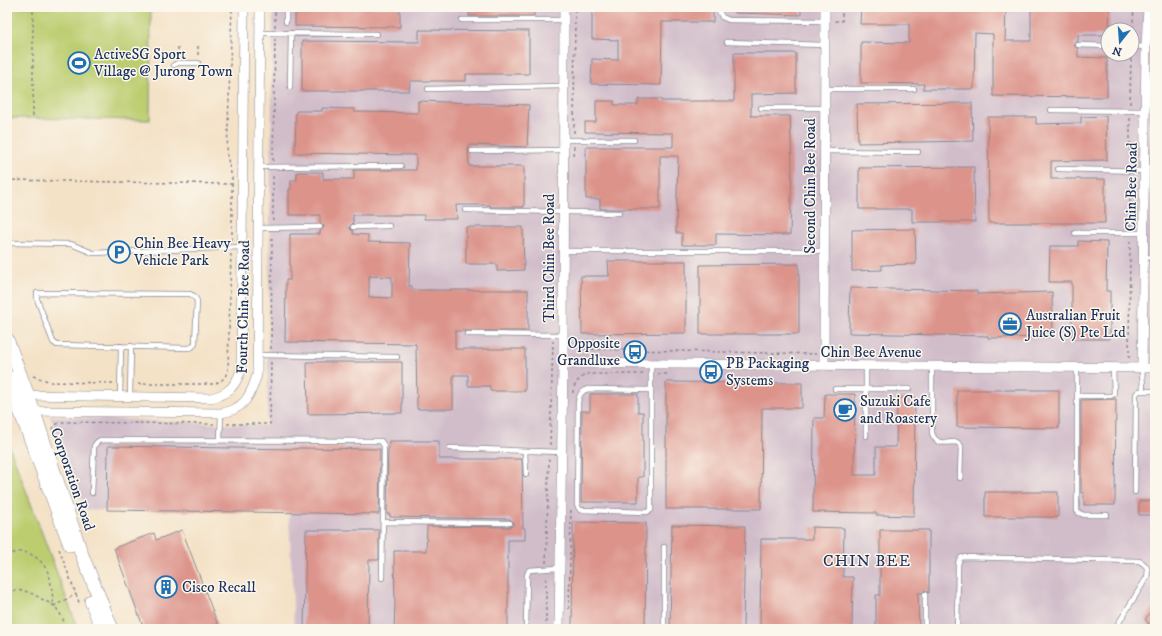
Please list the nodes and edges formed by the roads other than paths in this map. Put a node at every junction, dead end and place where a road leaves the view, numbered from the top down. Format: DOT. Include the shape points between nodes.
graph roads {
  1 [pos="244,7"];
  2 [pos="260,7"];
  3 [pos="286,7"];
  4 [pos="564,7"];
  5 [pos="719,7"];
  6 [pos="825,7"];
  7 [pos="1148,7"];
  8 [pos="462,20"];
  9 [pos="564,20"];
  10 [pos="286,22"];
  11 [pos="825,22"];
  12 [pos="260,33"];
  13 [pos="292,33"];
  14 [pos="377,34"];
  15 [pos="727,42"];
  16 [pos="825,45"];
  17 [pos="1078,46"];
  18 [pos="1100,46"];
  19 [pos="1140,47"];
  20 [pos="1146,47"];
  21 [pos="198,63"];
  22 [pos="176,64"];
  23 [pos="564,86"];
  24 [pos="290,87"];
  25 [pos="428,89"];
  26 [pos="825,89"];
  27 [pos="914,89"];
  28 [pos="761,108"];
  29 [pos="824,108"];
  30 [pos="1051,110"];
  31 [pos="1146,110"];
  32 [pos="564,140"];
  33 [pos="634,140"];
  34 [pos="564,150"];
  35 [pos="472,151"];
  36 [pos="824,151"];
  37 [pos="918,152"];
  38 [pos="401,166"];
  39 [pos="260,167"];
  40 [pos="1058,169"];
  41 [pos="1145,171"];
  42 [pos="465,210"];
  43 [pos="563,212"];
  44 [pos="619,213"];
  45 [pos="389,226"];
  46 [pos="320,227"];
  47 [pos="353,227"];
  48 [pos="258,228"];
  49 [pos="1075,233"];
  50 [pos="1144,233"];
  51 [pos="9,243"];
  52 [pos="242,247"];
  53 [pos="563,251"];
  54 [pos="824,251"];
  55 [pos="1144,257"];
  56 [pos="1155,258"];
  57 [pos="467,334"];
  58 [pos="566,336"];
  59 [pos="7,339"];
  60 [pos="121,346"];
  61 [pos="130,346"];
  62 [pos="257,355"];
  63 [pos="397,357"];
  64 [pos="563,363"];
  65 [pos="651,364"];
  66 [pos="824,366"];
  67 [pos="866,366"];
  68 [pos="932,366"];
  69 [pos="1077,368"];
  70 [pos="1114,368"];
  71 [pos="1142,368"];
  72 [pos="1155,368"];
  73 [pos="7,376"];
  74 [pos="835,389"];
  75 [pos="866,389"];
  76 [pos="909,389"];
  77 [pos="651,390"];
  78 [pos="1143,391"];
  79 [pos="1155,391"];
  80 [pos="14,394"];
  81 [pos="27,395"];
  82 [pos="125,396"];
  83 [pos="1077,396"];
  84 [pos="20,411"];
  85 [pos="34,412"];
  86 [pos="221,413"];
  87 [pos="866,436"];
  88 [pos="220,440"];
  89 [pos="450,448"];
  90 [pos="525,451"];
  91 [pos="561,452"];
  92 [pos="526,474"];
  93 [pos="960,478"];
  94 [pos="1135,492"];
  95 [pos="92,493"];
  96 [pos="1107,516"];
  97 [pos="383,522"];
  98 [pos="510,523"];
  99 [pos="664,547"];
  100 [pos="559,568"];
  101 [pos="382,578"];
  102 [pos="925,594"];
  103 [pos="102,629"];
  104 [pos="112,629"];
  105 [pos="526,629"];
  106 [pos="558,629"];
  107 [pos="664,629"];
  108 [pos="925,629"];
  109 [pos="957,629"];
  110 [pos="1115,629"];
  1 -- 52 [label="street, Fourth Chin Bee Road"];
  2 -- 12 [label="street, Fourth Chin Bee Road"];
  3 -- 10 [label="lane"];
  4 -- 9 [label="street, Third Chin Bee Road"];
  5 -- 11 [label="lane" via="722,17 729,20"];
  6 -- 11 [label="street, Second Chin Bee Road"];
  7 -- 20 [label="street, Chin Bee Road"];
  8 -- 9 [label="lane"];
  9 -- 23 [label="street, Third Chin Bee Road"];
  11 -- 16 [label="street, Second Chin Bee Road"];
  12 -- 13 [label="lane"];
  12 -- 39 [label="street, Fourth Chin Bee Road"];
  13 -- 14 [label="lane"];
  13 -- 24 [label="lane"];
  15 -- 16 [label="lane"];
  16 -- 26 [label="street, Second Chin Bee Road"];
  17 -- 18 [label="lane"];
  19 -- 20 [label="lane"];
  20 -- 31 [label="street, Chin Bee Road"];
  21 -- 22 [label="lane"];
  23 -- 25 [label="lane"];
  23 -- 32 [label="street, Third Chin Bee Road"];
  26 -- 27 [label="lane"];
  26 -- 29 [label="street, Second Chin Bee Road"];
  28 -- 29 [label="lane"];
  29 -- 36 [label="street, Second Chin Bee Road"];
  30 -- 31 [label="lane"];
  31 -- 41 [label="street, Chin Bee Road"];
  32 -- 33 [label="lane"];
  32 -- 34 [label="street, Third Chin Bee Road"];
  34 -- 35 [label="lane"];
  34 -- 43 [label="street, Third Chin Bee Road"];
  36 -- 37 [label="lane"];
  36 -- 54 [label="street, Second Chin Bee Road"];
  38 -- 39 [label="lane"];
  39 -- 48 [label="street, Fourth Chin Bee Road"];
  40 -- 41 [label="lane"];
  41 -- 50 [label="street, Chin Bee Road"];
  42 -- 43 [label="lane"];
  43 -- 44 [label="lane"];
  43 -- 53 [label="street, Third Chin Bee Road"];
  45 -- 47 [label="lane"];
  46 -- 48 [label="lane"];
  48 -- 62 [label="street, Fourth Chin Bee Road"];
  49 -- 50 [label="lane"];
  50 -- 55 [label="street, Chin Bee Road"];
  51 -- 52 [label="lane" via="71,244 93,253"];
  52 -- 82 [label="street, Fourth Chin Bee Road" via="241,370 237,382 230,390 211,398"];
  53 -- 54 [label="lane"];
  53 -- 58 [label="street, Third Chin Bee Road"];
  54 -- 66 [label="street, Second Chin Bee Road"];
  55 -- 56 [label="lane"];
  55 -- 71 [label="street, Chin Bee Road"];
  57 -- 58 [label="lane"];
  58 -- 64 [label="street, Third Chin Bee Road"];
  59 -- 81 [label="main road, Corporation Road"];
  60 -- 61 [label="lane"];
  60 -- 61 [label="lane" via="55,344 37,299 38,293 186,294 196,298 194,346"];
  60 -- 82 [label="lane" via="120,383"];
  61 -- 82 [label="lane" via="130,384"];
  62 -- 63 [label="lane"];
  62 -- 86 [label="street, Fourth Chin Bee Road" via="257,375 248,398 233,410"];
  64 -- 65 [label="street, Chin Bee Avenue"];
  64 -- 91 [label="street, Third Chin Bee Road"];
  65 -- 66 [label="street, Chin Bee Avenue"];
  65 -- 77 [label="lane"];
  66 -- 67 [label="street, Chin Bee Avenue"];
  67 -- 68 [label="street, Chin Bee Avenue"];
  67 -- 75 [label="lane"];
  68 -- 69 [label="street, Chin Bee Avenue"];
  68 -- 93 [label="lane" via="932,433 937,442 959,444"];
  69 -- 70 [label="street, Chin Bee Avenue"];
  69 -- 83 [label="lane"];
  70 -- 71 [label="street, Chin Bee Avenue"];
  70 -- 83 [label="lane" via="1113,395"];
  71 -- 72 [label="street, Chin Bee Avenue"];
  71 -- 78 [label="lane"];
  73 -- 80 [label="main road, Corporation Road"];
  74 -- 75 [label="lane"];
  75 -- 76 [label="lane"];
  75 -- 87 [label="lane"];
  77 -- 77 [label="lane" via="588,389 581,393 578,402 577,505 580,510 651,510"];
  78 -- 79 [label="lane"];
  78 -- 94 [label="lane" via="1138,392 1136,396"];
  80 -- 81 [label="street, Fourth Chin Bee Road"];
  80 -- 84 [label="main road, Corporation Road"];
  81 -- 82 [label="street, Fourth Chin Bee Road"];
  81 -- 85 [label="main road, Corporation Road"];
  83 -- 96 [label="lane" via="1077,511 1084,515"];
  84 -- 85 [label="street, Fourth Chin Bee Road"];
  84 -- 103 [label="main road, Corporation Road"];
  85 -- 86 [label="street, Fourth Chin Bee Road"];
  85 -- 104 [label="main road, Corporation Road" via="82,555"];
  86 -- 88 [label="lane"];
  88 -- 95 [label="lane" via="100,440 94,446"];
  88 -- 97 [label="lane" via="383,442"];
  89 -- 90 [label="lane"];
  90 -- 91 [label="lane"];
  90 -- 92 [label="lane"];
  91 -- 100 [label="street, Third Chin Bee Road"];
  97 -- 98 [label="lane"];
  97 -- 101 [label="lane"];
  99 -- 107 [label="lane"];
  100 -- 105 [label="lane" via="529,570"];
  100 -- 106 [label="street, Third Chin Bee Road"];
  102 -- 108 [label="lane"];
  109 -- 110 [label="lane" via="958,565 962,557 1139,561 1147,566 1147,577"];
}
